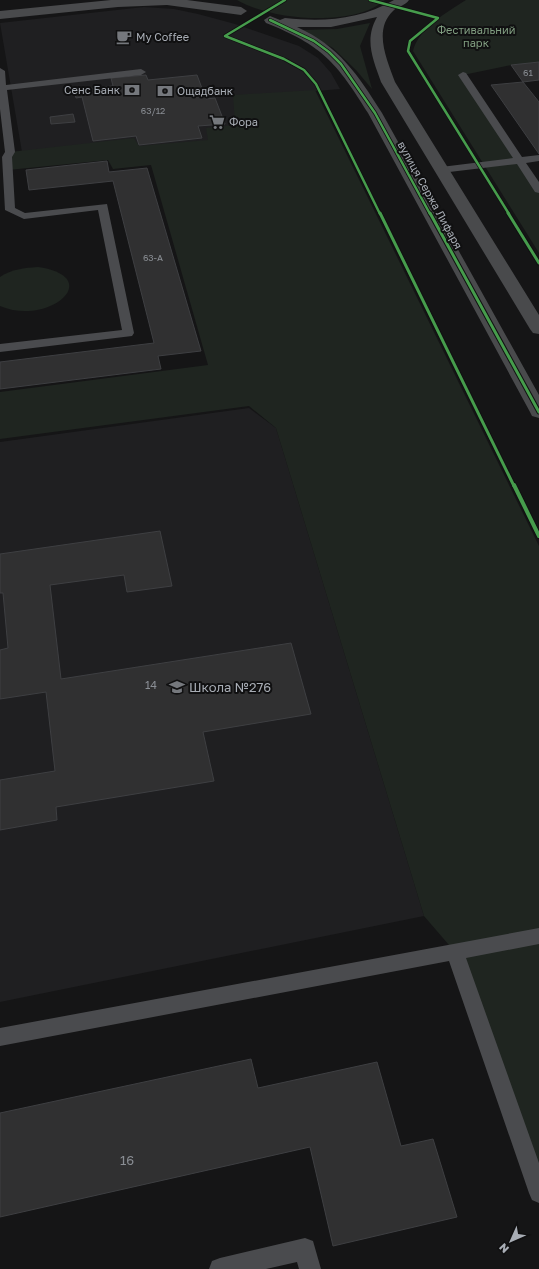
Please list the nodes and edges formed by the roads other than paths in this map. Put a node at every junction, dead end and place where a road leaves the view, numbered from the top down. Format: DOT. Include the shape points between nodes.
graph roads {
  1 [pos="37,0"];
  2 [pos="222,0"];
  3 [pos="404,0"];
  4 [pos="0,4"];
  5 [pos="387,10"];
  6 [pos="241,12"];
  7 [pos="0,15"];
  8 [pos="270,20"];
  9 [pos="0,71"];
  10 [pos="141,72"];
  11 [pos="463,75"];
  12 [pos="2,88"];
  13 [pos="2,107"];
  14 [pos="539,158"];
  15 [pos="518,160"];
  16 [pos="441,170"];
  17 [pos="539,190"];
  18 [pos="539,329"];
  19 [pos="0,348"];
  20 [pos="539,412"];
  21 [pos="539,936"];
  22 [pos="455,952"];
  23 [pos="0,1037"];
  24 [pos="539,1193"];
  25 [pos="220,1269"];
  26 [pos="310,1269"];
  1 -- 4 [label="street"];
  2 -- 6 [label="street"];
  3 -- 5 [label="street"];
  5 -- 8 [label="street" via="363,19 333,23 301,24"];
  5 -- 16 [label="street, вулиця Сержа Лифаря" via="377,28 377,52 388,82"];
  6 -- 7 [label="street" via="167,1 118,3"];
  6 -- 8 [label="street"];
  8 -- 20 [label="street, вулиця Сержа Лифаря" via="298,31 335,57 358,85"];
  9 -- 12 [label="lane"];
  10 -- 12 [label="lane"];
  11 -- 15 [label="lane"];
  12 -- 13 [label="lane"];
  13 -- 19 [label="lane" via="10,152 7,157 10,210 24,216 103,206 128,333"];
  14 -- 15 [label="lane"];
  15 -- 16 [label="lane"];
  15 -- 17 [label="lane"];
  16 -- 18 [label="street, вулиця Сержа Лифаря"];
  21 -- 22 [label="lane"];
  22 -- 23 [label="lane"];
  22 -- 24 [label="lane"];
  25 -- 26 [label="lane" via="305,1249"];
}
